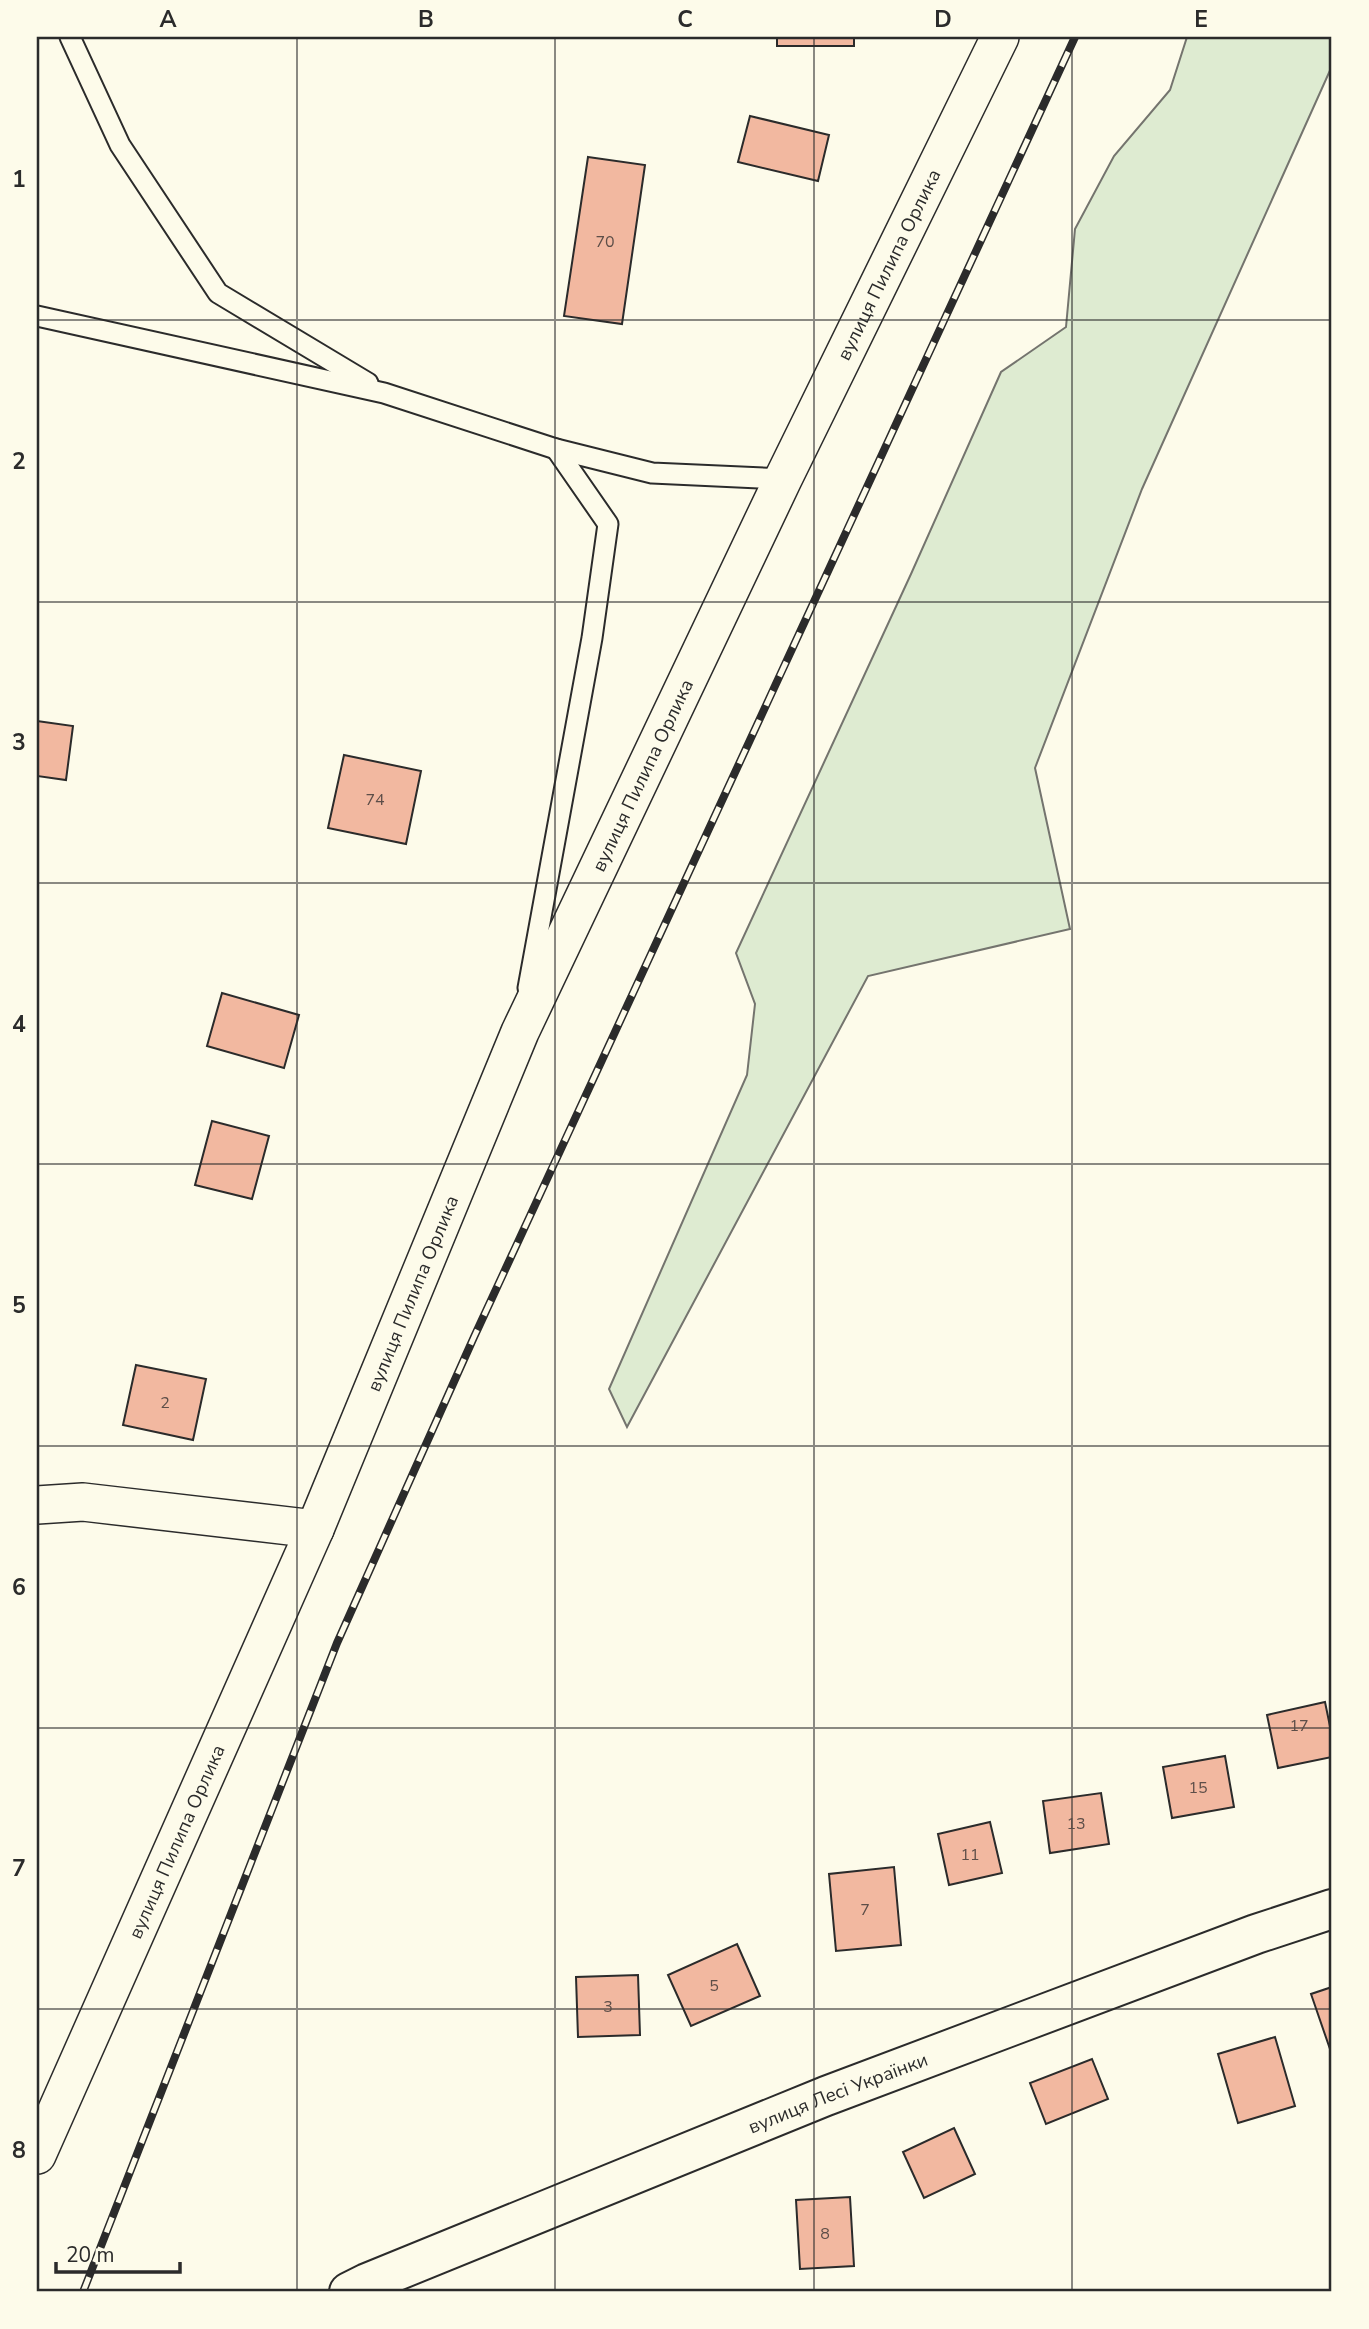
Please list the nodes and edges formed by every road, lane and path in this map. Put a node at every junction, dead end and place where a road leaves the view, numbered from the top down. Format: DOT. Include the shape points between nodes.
graph roads {
  1 [pos="70,37"];
  2 [pos="1000,37"];
  3 [pos="37,316"];
  4 [pos="384,393"];
  5 [pos="556,449"];
  6 [pos="783,479"];
  7 [pos="520,1032"];
  8 [pos="37,1505"];
  9 [pos="315,1529"];
  10 [pos="1332,1909"];
  11 [pos="37,2155"];
  12 [pos="349,2292"];
  1 -- 4 [label="lane" via="120,145 219,293"];
  2 -- 6 [label="street, вулиця Пилипа Орлика"];
  3 -- 4 [label="lane"];
  4 -- 5 [label="lane"];
  5 -- 6 [label="lane" via="653,473"];
  5 -- 7 [label="lane" via="608,524 592,638"];
  6 -- 7 [label="street, вулиця Пилипа Орлика"];
  7 -- 9 [label="street, вулиця Пилипа Орлика"];
  8 -- 9 [label="street" via="83,1502"];
  9 -- 11 [label="street, вулиця Пилипа Орлика"];
  10 -- 12 [label="street, вулиця Лесі Українки" via="826,2096"];
}
